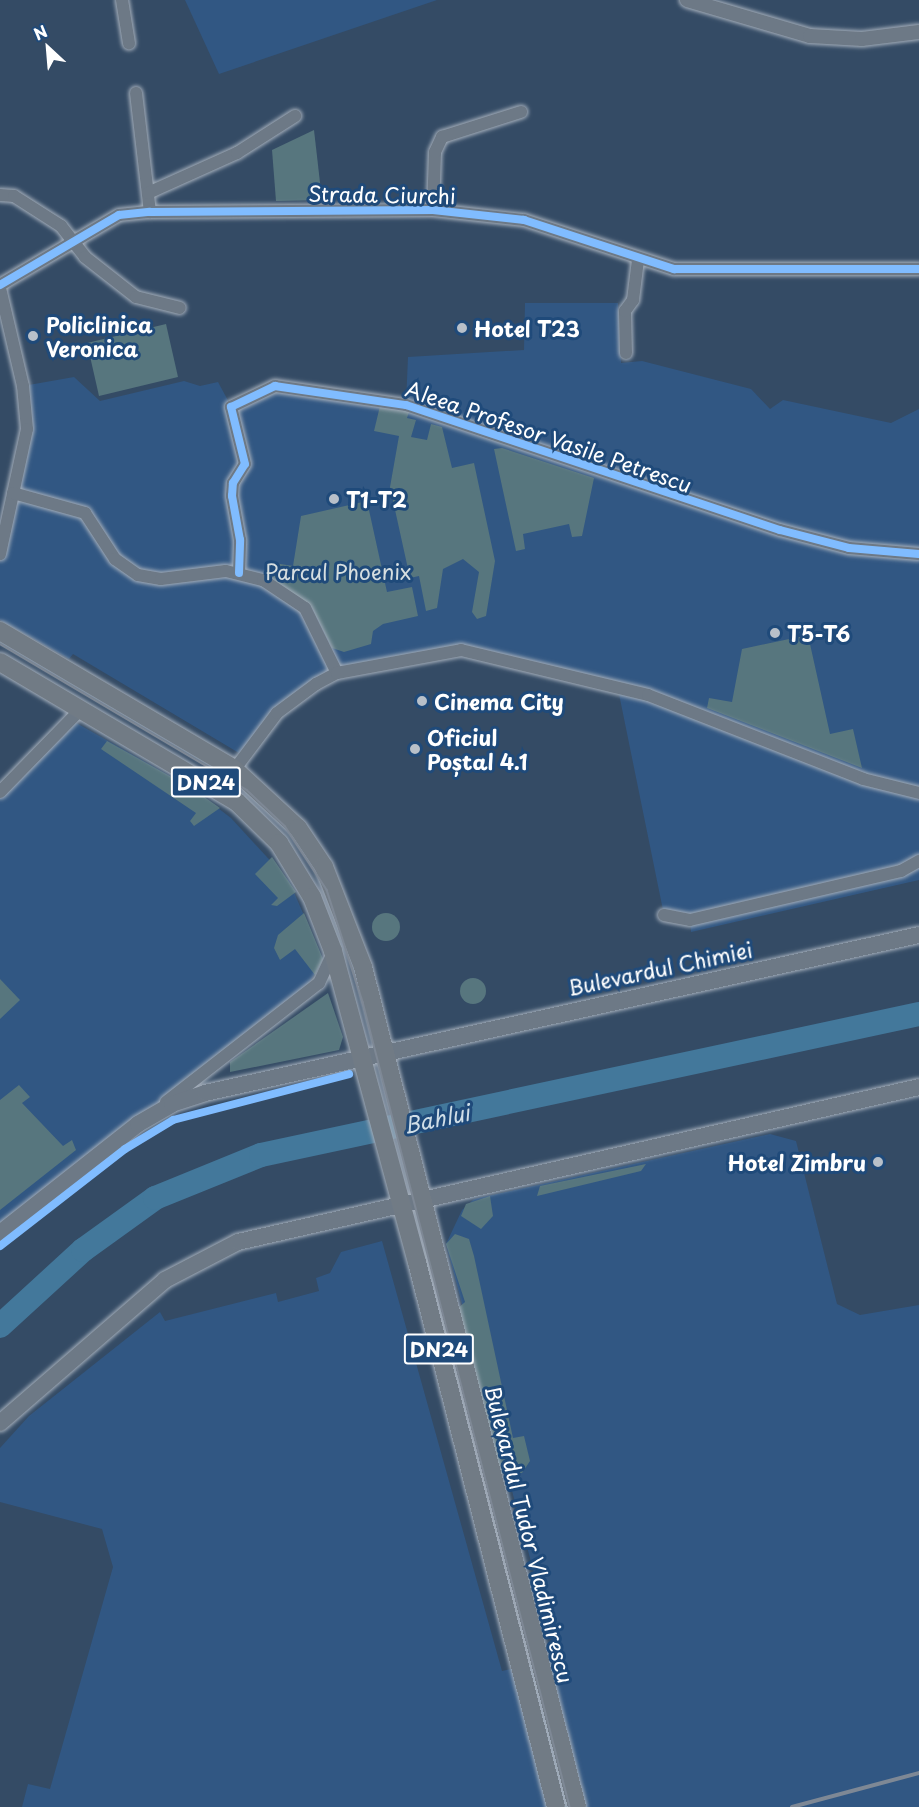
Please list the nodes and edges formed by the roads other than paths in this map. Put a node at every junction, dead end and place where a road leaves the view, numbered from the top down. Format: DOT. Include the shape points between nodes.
graph roads {
  1 [pos="122,0"];
  2 [pos="687,0"];
  3 [pos="919,32"];
  4 [pos="129,43"];
  5 [pos="136,93"];
  6 [pos="521,112"];
  7 [pos="295,116"];
  8 [pos="148,193"];
  9 [pos="0,195"];
  10 [pos="433,210"];
  11 [pos="150,212"];
  12 [pos="70,243"];
  13 [pos="638,260"];
  14 [pos="919,269"];
  15 [pos="0,286"];
  16 [pos="180,308"];
  17 [pos="626,353"];
  18 [pos="13,493"];
  19 [pos="0,554"];
  20 [pos="919,555"];
  21 [pos="238,573"];
  22 [pos="0,631"];
  23 [pos="0,662"];
  24 [pos="337,673"];
  25 [pos="81,709"];
  26 [pos="234,769"];
  27 [pos="219,790"];
  28 [pos="0,792"];
  29 [pos="919,793"];
  30 [pos="919,861"];
  31 [pos="664,915"];
  32 [pos="919,934"];
  33 [pos="333,951"];
  34 [pos="385,1050"];
  35 [pos="360,1055"];
  36 [pos="919,1087"];
  37 [pos="138,1124"];
  38 [pos="423,1201"];
  39 [pos="401,1207"];
  40 [pos="0,1233"];
  41 [pos="0,1423"];
  42 [pos="556,1807"];
  43 [pos="577,1807"];
  1 -- 4 [label="street"];
  2 -- 3 [label="street" via="810,36 862,39"];
  5 -- 8 [label="street"];
  6 -- 10 [label="street" via="442,137 435,152"];
  7 -- 8 [label="street" via="237,153"];
  8 -- 11 [label="street"];
  9 -- 12 [label="street" via="14,196 61,226"];
  10 -- 11 [label="street, Strada Ciurchi"];
  10 -- 13 [label="street, Strada Ciurchi" via="524,220"];
  11 -- 12 [label="street, Strada Ciurchi" via="119,215"];
  12 -- 15 [label="street, Strada Ciurchi"];
  12 -- 16 [label="street" via="136,297"];
  13 -- 14 [label="street, Strada Ciurchi" via="705,272"];
  13 -- 17 [label="street" via="633,300 625,311"];
  15 -- 18 [label="street" via="26,398 27,429"];
  18 -- 19 [label="street"];
  18 -- 21 [label="street" via="85,513 115,559 138,575"];
  20 -- 21 [label="street, Aleea Profesor Vasile Petrescu" via="849,548 789,533 406,405 275,386 231,407 245,464 233,483 232,496 240,540"];
  21 -- 24 [label="street" via="263,580 305,608"];
  22 -- 26 [label="main road, Bulevardul Tudor Vladimirescu / DN24"];
  23 -- 25 [label="main road, Bulevardul Tudor Vladimirescu / DN24"];
  24 -- 26 [label="street" via="277,713"];
  24 -- 29 [label="street" via="437,652 487,655 648,695 863,778"];
  25 -- 27 [label="main road, Bulevardul Tudor Vladimirescu / DN24"];
  25 -- 28 [label="street"];
  26 -- 27 [label="street"];
  26 -- 34 [label="main road, Bulevardul Tudor Vladimirescu / DN24" via="298,828 324,867 345,913"];
  27 -- 33 [label="main road, Bulevardul Tudor Vladimirescu / DN24" via="279,843 312,897"];
  30 -- 31 [label="street" via="901,871 690,920"];
  32 -- 34 [label="main road, Bulevardul Chimiei"];
  33 -- 35 [label="main road, Bulevardul Tudor Vladimirescu / DN24"];
  33 -- 37 [label="street" via="319,983"];
  34 -- 35 [label="main road, Bulevardul Chimiei"];
  34 -- 38 [label="main road, Bulevardul Tudor Vladimirescu / DN24"];
  35 -- 37 [label="main road, Bulevardul Chimiei" via="205,1093 172,1104"];
  35 -- 39 [label="main road, Bulevardul Tudor Vladimirescu / DN24"];
  36 -- 38 [label="main road"];
  37 -- 40 [label="main road, Bulevardul Chimiei"];
  38 -- 39 [label="main road"];
  38 -- 43 [label="main road, Bulevardul Tudor Vladimirescu / DN24"];
  39 -- 41 [label="main road" via="238,1242 196,1260 165,1280"];
  39 -- 42 [label="main road, Bulevardul Tudor Vladimirescu / DN24"];
}
